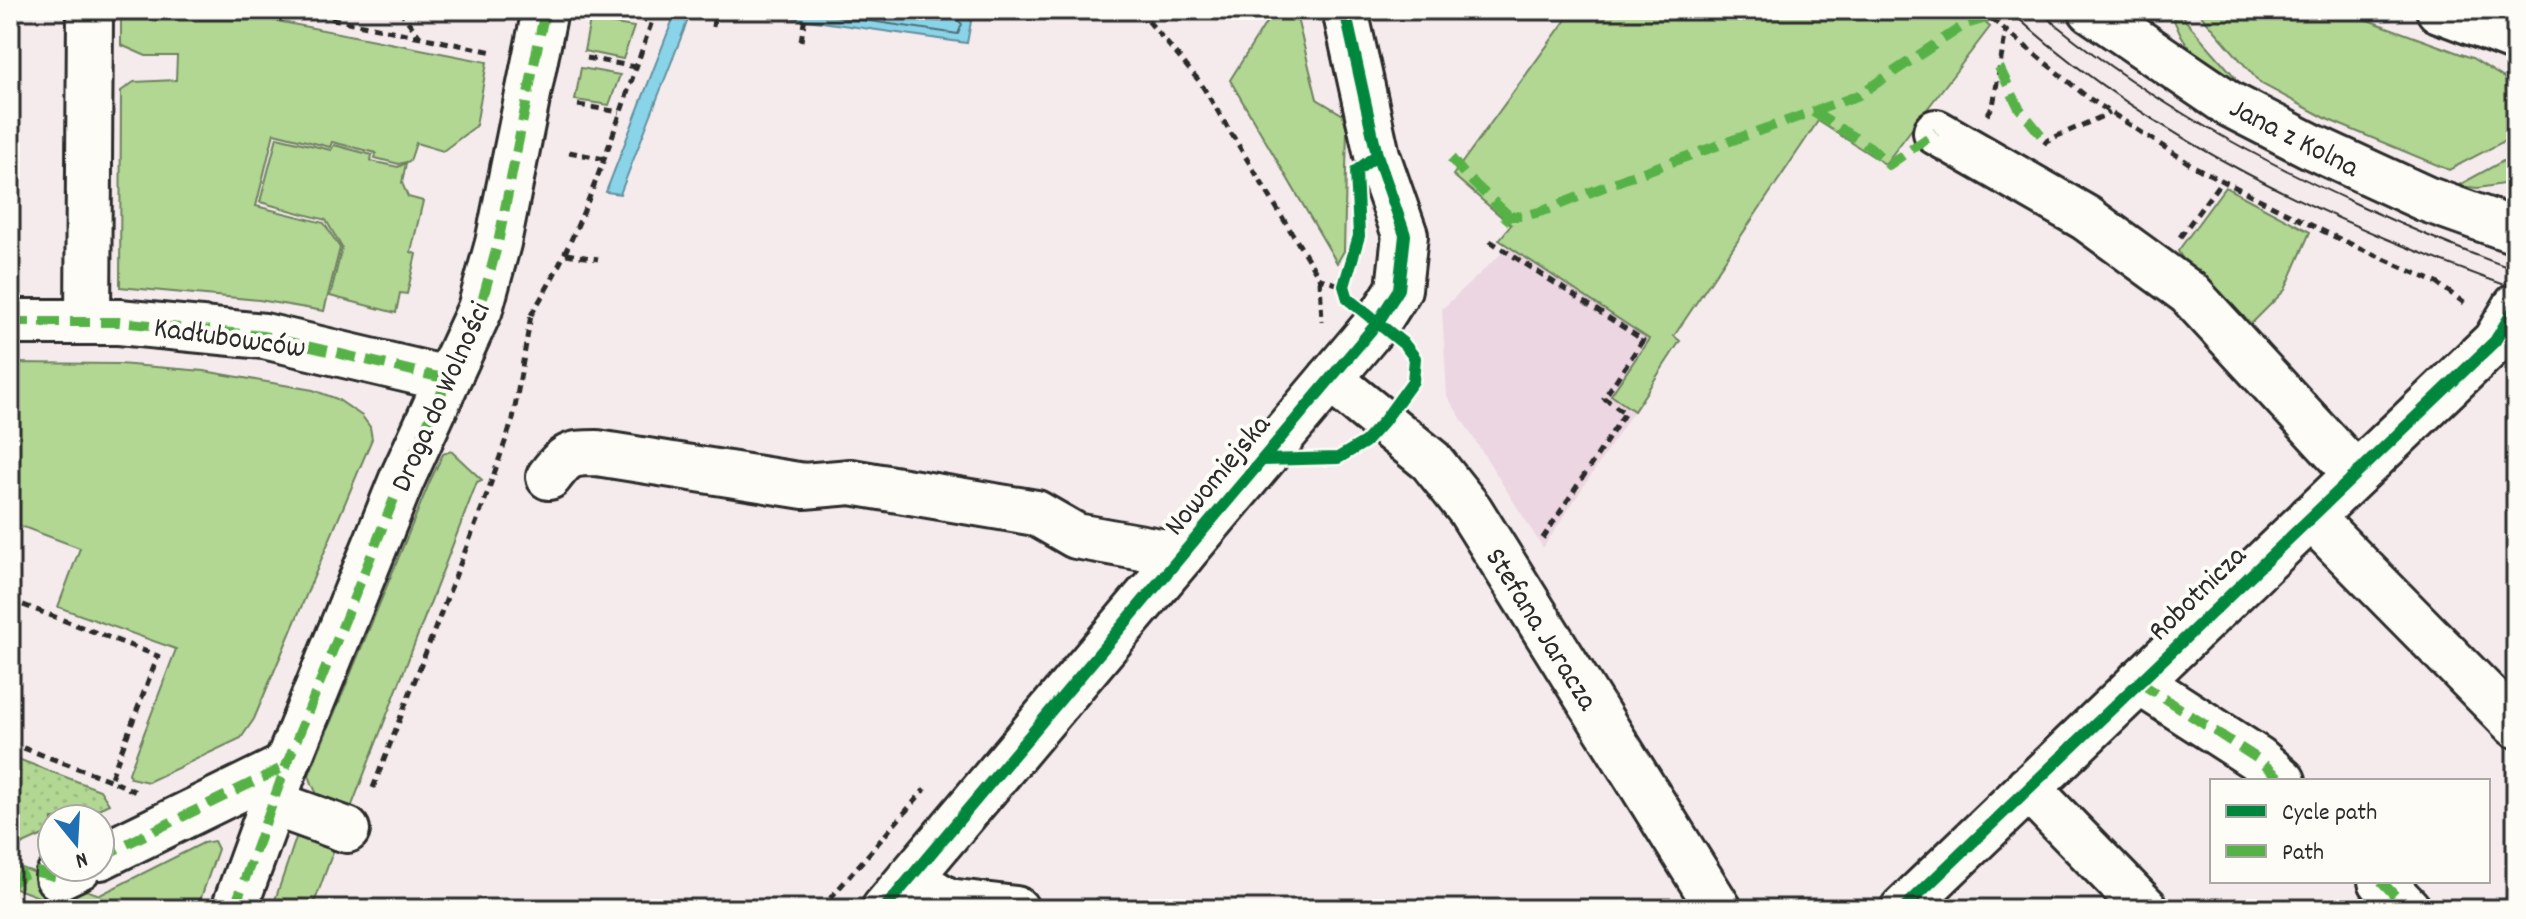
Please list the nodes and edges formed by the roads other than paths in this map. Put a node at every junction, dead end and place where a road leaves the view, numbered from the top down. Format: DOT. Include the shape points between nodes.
graph roads {
  1 [pos="90,10"];
  2 [pos="545,10"];
  3 [pos="1345,10"];
  4 [pos="2091,10"];
  5 [pos="2439,10"];
  6 [pos="2516,39"];
  7 [pos="1936,132"];
  8 [pos="2516,231"];
  9 [pos="2516,306"];
  10 [pos="10,322"];
  11 [pos="88,322"];
  12 [pos="447,379"];
  13 [pos="1330,379"];
  14 [pos="2356,474"];
  15 [pos="549,477"];
  16 [pos="2311,517"];
  17 [pos="1182,555"];
  18 [pos="2139,682"];
  19 [pos="2516,725"];
  20 [pos="2281,779"];
  21 [pos="279,784"];
  22 [pos="2028,788"];
  23 [pos="347,830"];
  24 [pos="116,850"];
  25 [pos="2383,883"];
  26 [pos="897,893"];
  27 [pos="234,909"];
  28 [pos="1016,909"];
  29 [pos="1719,909"];
  30 [pos="1903,909"];
  31 [pos="2146,909"];
  32 [pos="2408,909"];
  1 -- 11 [label="street"];
  2 -- 12 [label="street, Droga do Wolności" via="490,276"];
  3 -- 13 [label="street, Nowomiejska" via="1377,155 1405,235 1399,289"];
  4 -- 8 [label="street, Jana z Kolna" via="2229,104 2426,199"];
  5 -- 6 [label="street"];
  7 -- 14 [label="street" via="2086,218 2189,293"];
  9 -- 14 [label="street, Robotnicza" via="2495,341"];
  10 -- 11 [label="street, Kadłubowców"];
  11 -- 12 [label="street, Kadłubowców" via="264,336"];
  12 -- 21 [label="street, Droga do Wolności"];
  13 -- 17 [label="street, Nowomiejska"];
  13 -- 29 [label="street, Stefana Jaracza" via="1431,461 1470,510"];
  14 -- 16 [label="street, Robotnicza"];
  15 -- 17 [label="street" via="563,459 597,453 804,486 851,482 1036,513 1076,536"];
  16 -- 18 [label="street, Robotnicza"];
  16 -- 19 [label="street"];
  17 -- 26 [label="street, Nowomiejska"];
  18 -- 20 [label="street, Robotnicza"];
  18 -- 22 [label="street, Robotnicza"];
  21 -- 23 [label="street"];
  21 -- 24 [label="street"];
  21 -- 27 [label="street, Droga do Wolności"];
  22 -- 30 [label="street, Robotnicza"];
  22 -- 31 [label="street"];
  25 -- 32 [label="street"];
  26 -- 28 [label="street"];
}
